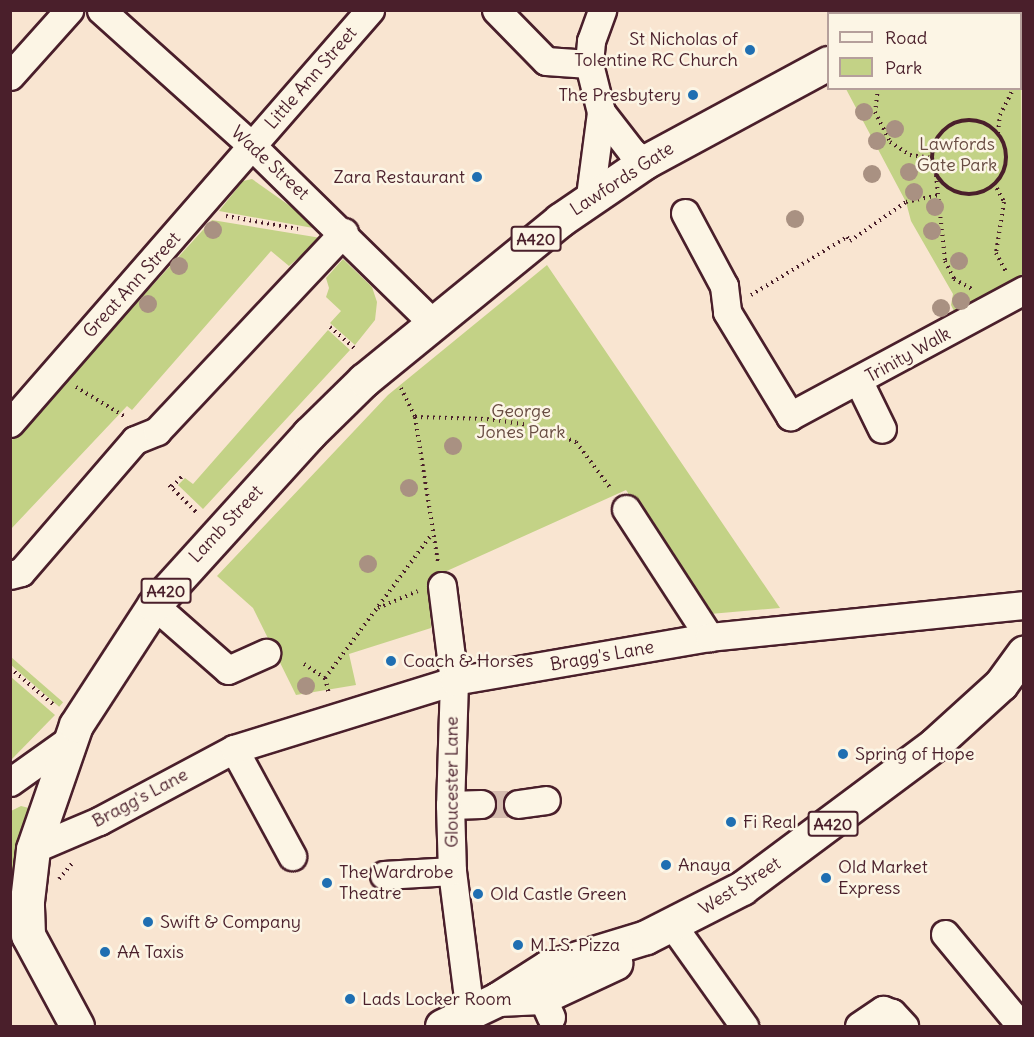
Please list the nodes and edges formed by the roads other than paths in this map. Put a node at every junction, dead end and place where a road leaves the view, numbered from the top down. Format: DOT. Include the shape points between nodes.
graph roads {
  1 [pos="69,10"];
  2 [pos="101,10"];
  3 [pos="370,10"];
  4 [pos="496,10"];
  5 [pos="602,10"];
  6 [pos="589,64"];
  7 [pos="827,64"];
  8 [pos="10,76"];
  9 [pos="601,112"];
  10 [pos="252,146"];
  11 [pos="645,162"];
  12 [pos="590,196"];
  13 [pos="685,213"];
  14 [pos="344,232"];
  15 [pos="1023,290"];
  16 [pos="433,323"];
  17 [pos="859,382"];
  18 [pos="10,423"];
  19 [pos="882,429"];
  20 [pos="626,509"];
  21 [pos="10,575"];
  22 [pos="441,584"];
  23 [pos="154,605"];
  24 [pos="1023,605"];
  25 [pos="709,637"];
  26 [pos="1023,652"];
  27 [pos="266,653"];
  28 [pos="1012,678"];
  29 [pos="454,681"];
  30 [pos="72,732"];
  31 [pos="234,749"];
  32 [pos="10,782"];
  33 [pos="546,800"];
  34 [pos="481,804"];
  35 [pos="518,804"];
  36 [pos="450,805"];
  37 [pos="33,849"];
  38 [pos="292,856"];
  39 [pos="452,871"];
  40 [pos="384,875"];
  41 [pos="19,924"];
  42 [pos="659,932"];
  43 [pos="945,934"];
  44 [pos="470,1013"];
  45 [pos="77,1026"];
  46 [pos="744,1026"];
  47 [pos="859,1026"];
  48 [pos="903,1026"];
  49 [pos="1021,1026"];
  1 -- 8 [label="street"];
  2 -- 10 [label="street, Wade Street"];
  3 -- 10 [label="street, Little Ann Street"];
  4 -- 6 [label="street" via="546,61"];
  5 -- 6 [label="street" via="591,41"];
  6 -- 9 [label="street"];
  7 -- 11 [label="main road, Lawfords Gate / A420"];
  9 -- 11 [label="street" via="632,152"];
  9 -- 12 [label="street"];
  10 -- 14 [label="street, Wade Street"];
  10 -- 18 [label="street, Great Ann Street"];
  11 -- 12 [label="main road, Lawfords Gate / A420"];
  12 -- 16 [label="main road, Lawfords Gate / A420"];
  13 -- 17 [label="street, Trinity Walk" via="724,286 727,312 790,416"];
  14 -- 16 [label="street, Wade Street"];
  14 -- 21 [label="street" via="158,431 138,437 21,572"];
  15 -- 17 [label="street, Trinity Walk" via="982,302"];
  16 -- 23 [label="main road, Lamb Street / A420" via="317,426"];
  17 -- 19 [label="street"];
  20 -- 25 [label="street"];
  22 -- 29 [label="street, Gloucester Lane"];
  23 -- 27 [label="street" via="228,670"];
  23 -- 30 [label="main road, Lamb Street / A420"];
  24 -- 25 [label="street, Bragg's Lane"];
  25 -- 29 [label="street, Bragg's Lane"];
  26 -- 28 [label="main road, A420"];
  28 -- 42 [label="main road, West Street / A420" via="836,822 742,888"];
  29 -- 31 [label="street, Bragg's Lane"];
  29 -- 36 [label="street, Gloucester Lane"];
  30 -- 32 [label="street"];
  30 -- 37 [label="main road, Lamb Street / A420"];
  31 -- 37 [label="street, Bragg's Lane" via="83,829"];
  31 -- 38 [label="street"];
  33 -- 35 [label="street"];
  34 -- 36 [label="street"];
  36 -- 39 [label="street, Gloucester Lane"];
  37 -- 41 [label="main road, Lamb Street / A420" via="27,901"];
  39 -- 40 [label="street"];
  39 -- 44 [label="street, Gloucester Lane"];
  41 -- 45 [label="main road, A420"];
  42 -- 44 [label="main road, West Street / A420" via="548,967"];
  42 -- 44 [label="main road" via="547,1007"];
  42 -- 46 [label="street"];
  43 -- 49 [label="street"];
  47 -- 48 [label="street" via="883,1010 892,1012"];
}
